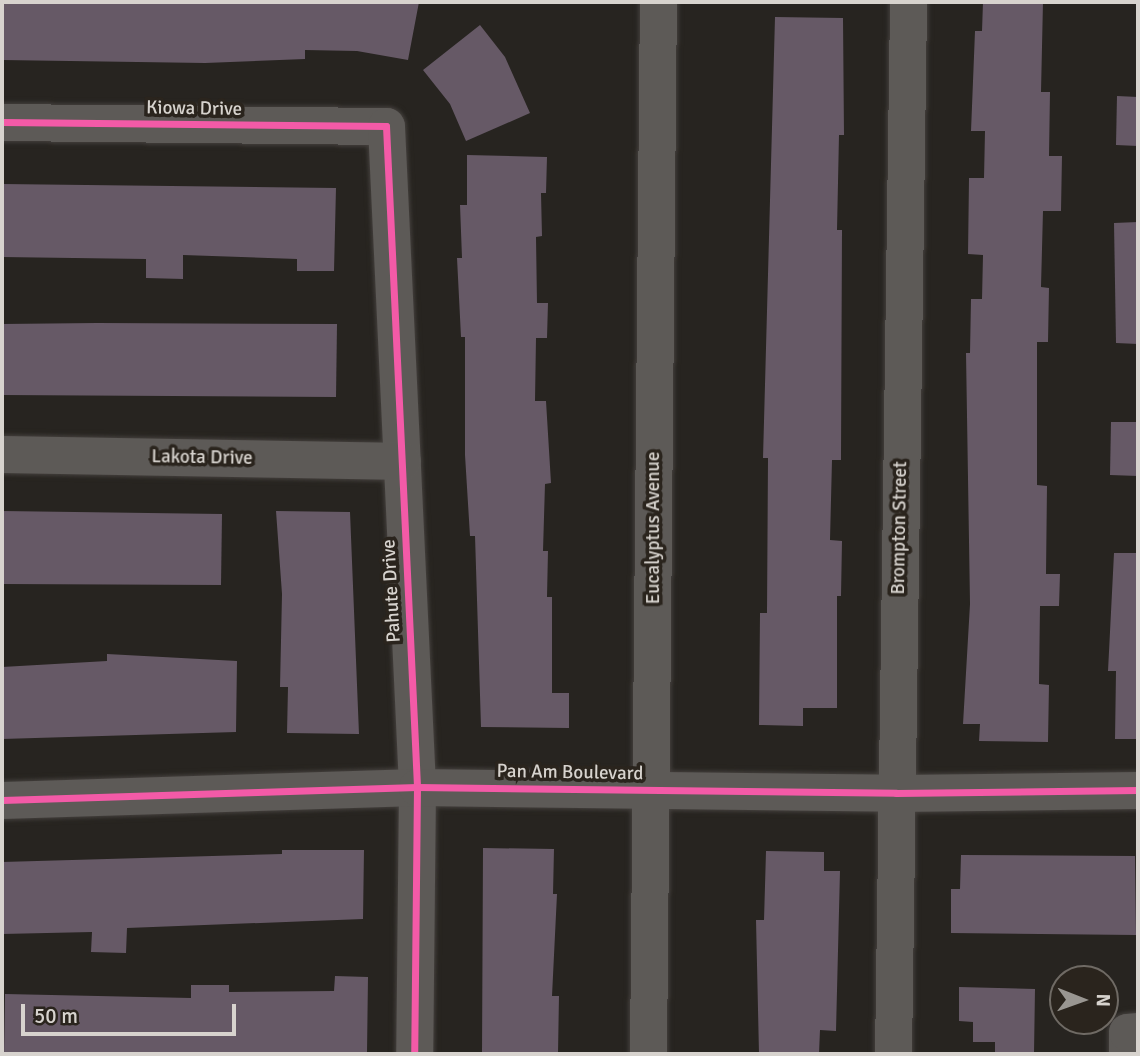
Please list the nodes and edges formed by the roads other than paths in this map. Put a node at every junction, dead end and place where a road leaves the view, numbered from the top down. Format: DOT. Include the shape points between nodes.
graph roads {
  1 [pos="658,2"];
  2 [pos="908,2"];
  3 [pos="2,122"];
  4 [pos="386,127"];
  5 [pos="2,454"];
  6 [pos="402,461"];
  7 [pos="417,787"];
  8 [pos="652,790"];
  9 [pos="1138,790"];
  10 [pos="896,793"];
  11 [pos="2,800"];
  12 [pos="1138,1031"];
  13 [pos="414,1054"];
  14 [pos="648,1054"];
  15 [pos="893,1054"];
  16 [pos="1126,1054"];
  1 -- 8 [label="street, Eucalyptus Avenue"];
  2 -- 10 [label="street, Brompton Street"];
  3 -- 4 [label="street, Kiowa Drive"];
  4 -- 6 [label="street, Pahute Drive"];
  5 -- 6 [label="street, Lakota Drive"];
  6 -- 7 [label="street, Pahute Drive"];
  7 -- 8 [label="street, Pan Am Boulevard"];
  7 -- 11 [label="street, Pan Am Boulevard"];
  7 -- 13 [label="street, Pahute Drive"];
  8 -- 10 [label="street, Pan Am Boulevard"];
  8 -- 14 [label="street, Eucalyptus Avenue"];
  9 -- 10 [label="street, Pan Am Boulevard"];
  10 -- 15 [label="street, Brompton Street"];
  12 -- 16 [label="street" via="1127,1032"];
}
